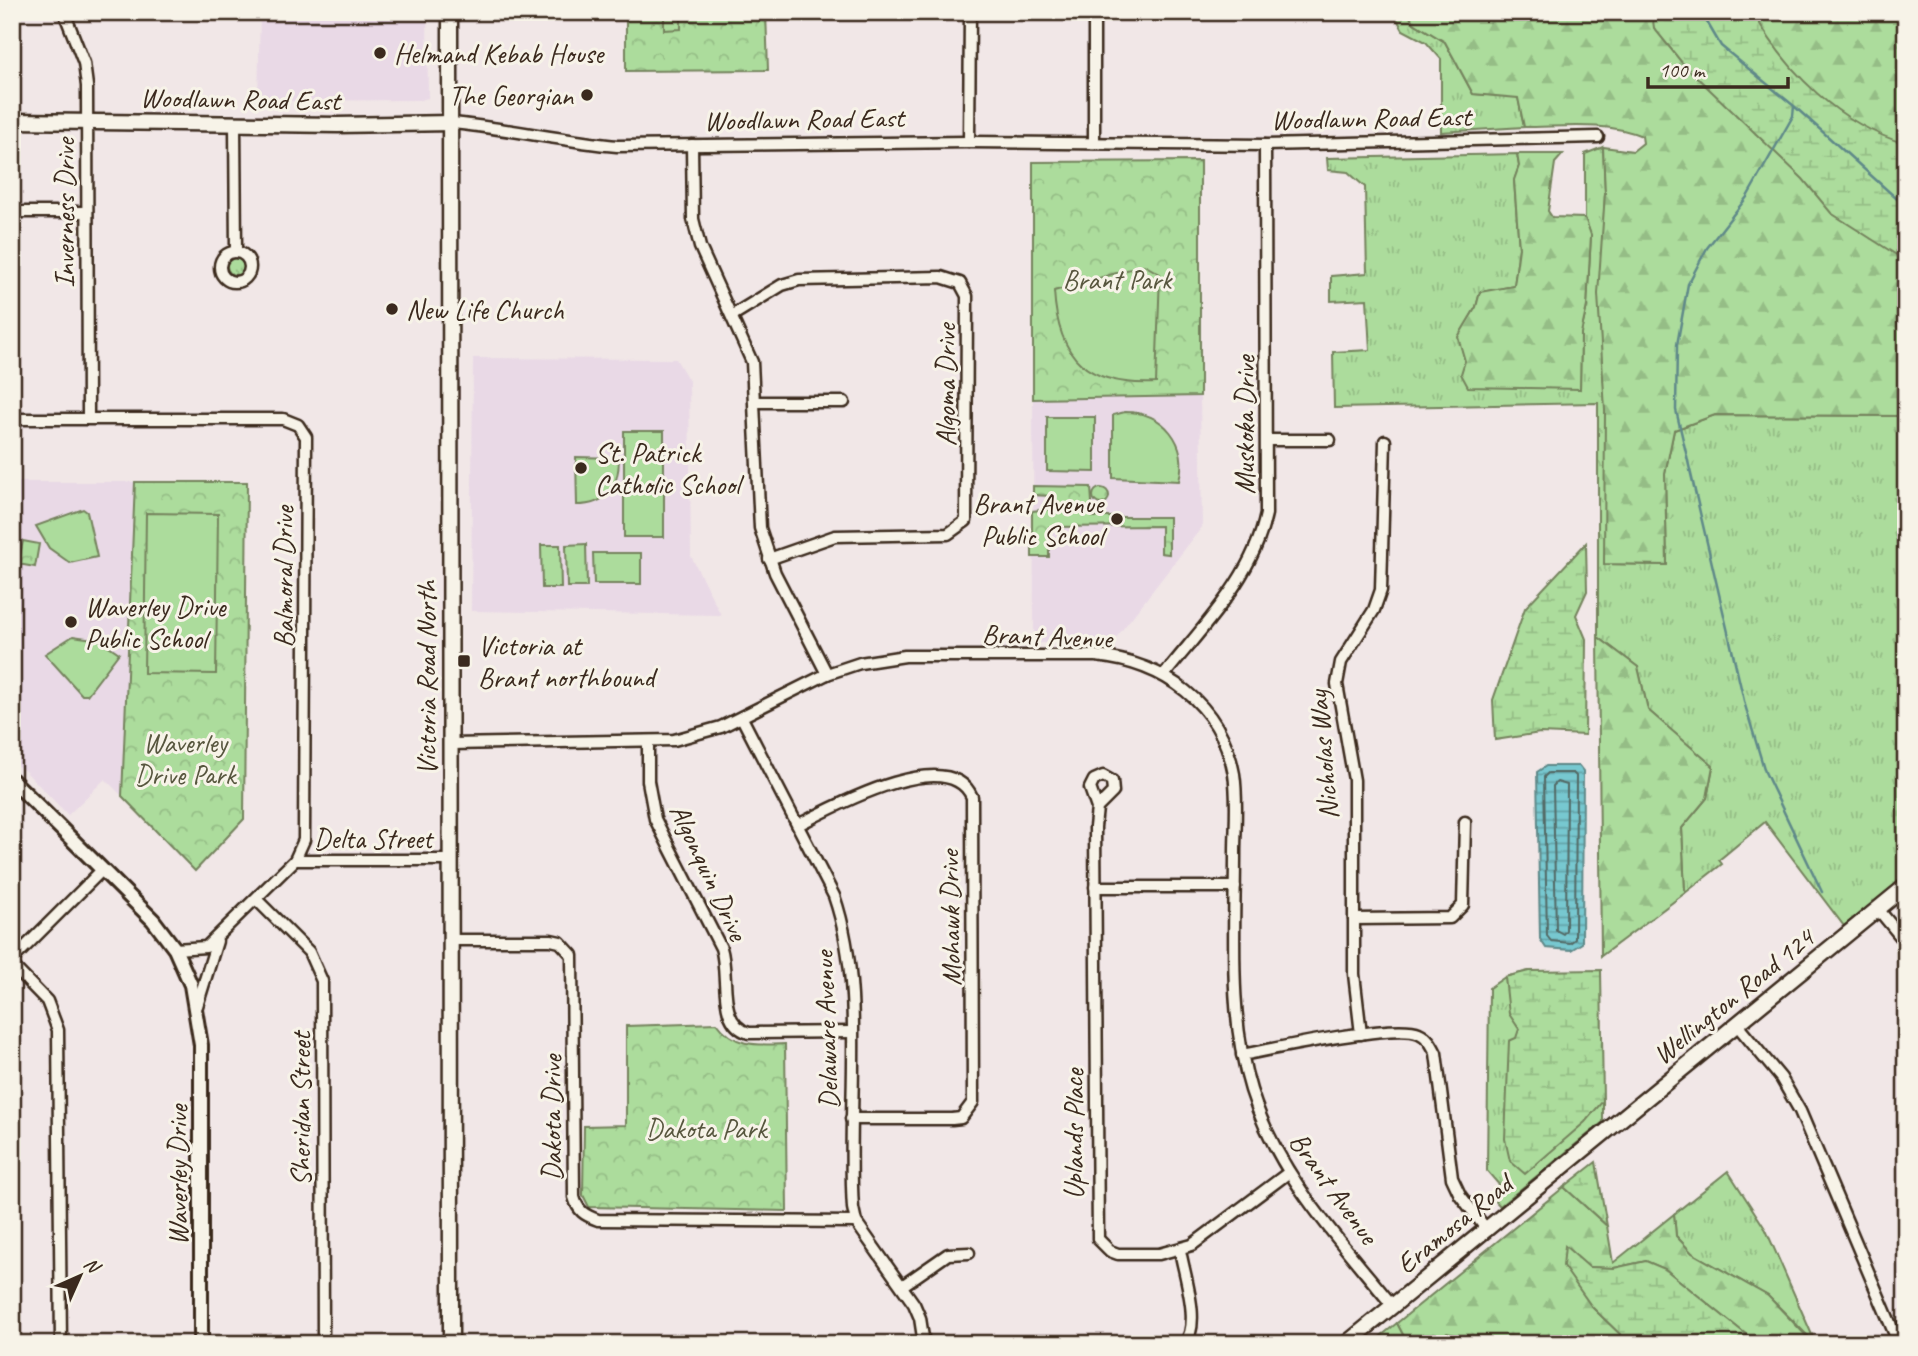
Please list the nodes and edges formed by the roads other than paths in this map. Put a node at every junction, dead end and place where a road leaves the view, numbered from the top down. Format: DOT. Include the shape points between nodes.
graph roads {
  1 [pos="64,12"];
  2 [pos="450,12"];
  3 [pos="838,12"];
  4 [pos="852,12"];
  5 [pos="970,12"];
  6 [pos="1094,12"];
  7 [pos="1160,12"];
  8 [pos="1234,12"];
  9 [pos="87,120"];
  10 [pos="12,121"];
  11 [pos="451,123"];
  12 [pos="235,124"];
  13 [pos="1598,137"];
  14 [pos="969,142"];
  15 [pos="1094,143"];
  16 [pos="692,145"];
  17 [pos="1265,145"];
  18 [pos="12,212"];
  19 [pos="85,212"];
  20 [pos="236,252"];
  21 [pos="733,315"];
  22 [pos="756,402"];
  23 [pos="844,402"];
  24 [pos="88,418"];
  25 [pos="12,419"];
  26 [pos="1268,440"];
  27 [pos="1329,440"];
  28 [pos="1385,441"];
  29 [pos="769,559"];
  30 [pos="827,674"];
  31 [pos="1165,674"];
  32 [pos="742,718"];
  33 [pos="648,743"];
  34 [pos="451,744"];
  35 [pos="12,780"];
  36 [pos="1097,808"];
  37 [pos="1465,822"];
  38 [pos="798,825"];
  39 [pos="295,860"];
  40 [pos="451,860"];
  41 [pos="102,870"];
  42 [pos="1906,886"];
  43 [pos="1095,887"];
  44 [pos="1235,887"];
  45 [pos="256,899"];
  46 [pos="1878,909"];
  47 [pos="1354,919"];
  48 [pos="218,937"];
  49 [pos="452,940"];
  50 [pos="1906,943"];
  51 [pos="175,949"];
  52 [pos="12,962"];
  53 [pos="197,1006"];
  54 [pos="1737,1025"];
  55 [pos="851,1032"];
  56 [pos="1361,1034"];
  57 [pos="1242,1055"];
  58 [pos="852,1119"];
  59 [pos="1592,1143"];
  60 [pos="1287,1173"];
  61 [pos="856,1222"];
  62 [pos="1487,1230"];
  63 [pos="1180,1250"];
  64 [pos="969,1253"];
  65 [pos="902,1286"];
  66 [pos="1392,1306"];
  67 [pos="61,1344"];
  68 [pos="201,1344"];
  69 [pos="323,1344"];
  70 [pos="451,1344"];
  71 [pos="924,1344"];
  72 [pos="1185,1344"];
  73 [pos="1346,1344"];
  74 [pos="1899,1344"];
  1 -- 9 [label="street, Inverness Drive" via="84,63"];
  2 -- 11 [label="main road, Victoria Road North"];
  3 -- 4 [label="street"];
  5 -- 14 [label="street"];
  6 -- 15 [label="street"];
  7 -- 8 [label="street"];
  9 -- 10 [label="main road, Woodlawn Road East"];
  9 -- 12 [label="main road, Woodlawn Road East"];
  9 -- 19 [label="street, Inverness Drive"];
  11 -- 12 [label="main road, Woodlawn Road East"];
  11 -- 16 [label="street, Woodlawn Road East" via="509,128 593,144"];
  11 -- 34 [label="main road, Victoria Road North"];
  12 -- 20 [label="street"];
  13 -- 17 [label="street, Woodlawn Road East"];
  14 -- 15 [label="street, Woodlawn Road East"];
  14 -- 16 [label="street, Woodlawn Road East"];
  15 -- 17 [label="street, Woodlawn Road East"];
  16 -- 21 [label="street" via="693,219 709,273"];
  17 -- 26 [label="street, Muskoka Drive"];
  18 -- 19 [label="street"];
  19 -- 24 [label="street, Inverness Drive"];
  21 -- 22 [label="street" via="752,362"];
  21 -- 29 [label="street, Algoma Drive" via="782,285 816,278 940,277 960,284 967,296 966,521 948,534 835,536"];
  22 -- 23 [label="street"];
  22 -- 29 [label="street" via="757,505"];
  24 -- 25 [label="street, Balmoral Drive"];
  24 -- 39 [label="street, Balmoral Drive" via="283,419 303,430 307,806 304,840"];
  26 -- 27 [label="street"];
  26 -- 31 [label="street, Muskoka Drive" via="1268,500 1256,551 1245,573"];
  28 -- 47 [label="street, Nicholas Way" via="1381,590 1374,610 1341,662 1337,684 1354,780"];
  29 -- 30 [label="street"];
  30 -- 31 [label="street, Brant Avenue" via="905,656 1096,656"];
  30 -- 32 [label="street, Brant Avenue"];
  31 -- 44 [label="street, Brant Avenue" via="1202,707 1221,735 1234,773"];
  32 -- 33 [label="street, Brant Avenue" via="694,735"];
  32 -- 38 [label="street, Delaware Avenue"];
  33 -- 34 [label="street, Brant Avenue"];
  33 -- 55 [label="street, Algonquin Drive" via="655,819 722,948 730,1021 748,1032"];
  34 -- 40 [label="main road, Victoria Road North"];
  35 -- 41 [label="street, Waverley Drive"];
  36 -- 43 [label="street, Uplands Place"];
  37 -- 47 [label="street" via="1463,905 1458,913 1450,918"];
  38 -- 55 [label="street, Delaware Avenue" via="843,923 851,967"];
  38 -- 58 [label="street, Mohawk Drive" via="859,794 900,780 954,779 968,788 972,797 973,1102 961,1118"];
  39 -- 40 [label="street, Delta Street"];
  39 -- 45 [label="street, Balmoral Drive"];
  40 -- 49 [label="main road, Victoria Road North"];
  41 -- 51 [label="street, Waverley Drive" via="153,920"];
  41 -- 52 [label="street"];
  42 -- 46 [label="main road, Wellington Road 124"];
  43 -- 44 [label="street"];
  43 -- 63 [label="street, Uplands Place" via="1096,1231 1103,1246 1118,1254"];
  44 -- 57 [label="street, Brant Avenue"];
  45 -- 48 [label="street, Balmoral Drive"];
  45 -- 69 [label="street, Sheridan Street" via="309,952 322,981"];
  46 -- 50 [label="street"];
  46 -- 54 [label="main road, Wellington Road 124"];
  47 -- 56 [label="street, Nicholas Way"];
  48 -- 51 [label="street, Balmoral Drive" via="197,950"];
  48 -- 53 [label="street, Waverley Drive"];
  49 -- 61 [label="street, Dakota Drive" via="551,940 560,942 572,955 573,1196 586,1216 598,1220"];
  49 -- 70 [label="main road, Victoria Road North"];
  51 -- 53 [label="street, Waverley Drive"];
  52 -- 67 [label="street" via="47,1001 58,1030"];
  53 -- 68 [label="street, Waverley Drive" via="201,1045"];
  54 -- 59 [label="main road, Wellington Road 124"];
  54 -- 74 [label="street" via="1781,1078 1800,1111"];
  55 -- 58 [label="street, Delaware Avenue"];
  56 -- 57 [label="street"];
  56 -- 62 [label="street" via="1403,1030 1418,1032 1429,1040 1436,1053 1452,1178"];
  57 -- 60 [label="street, Brant Avenue" via="1263,1125"];
  58 -- 61 [label="street, Delaware Avenue"];
  59 -- 62 [label="main road, Eramosa Road"];
  60 -- 63 [label="street, Uplands Place" via="1205,1238"];
  60 -- 66 [label="street, Brant Avenue"];
  61 -- 65 [label="street, Delaware Avenue"];
  62 -- 66 [label="main road, Eramosa Road"];
  63 -- 72 [label="street" via="1193,1322"];
  64 -- 65 [label="street" via="948,1254"];
  65 -- 71 [label="street, Delaware Avenue" via="920,1318"];
  66 -- 73 [label="main road, Eramosa Road"];
}
